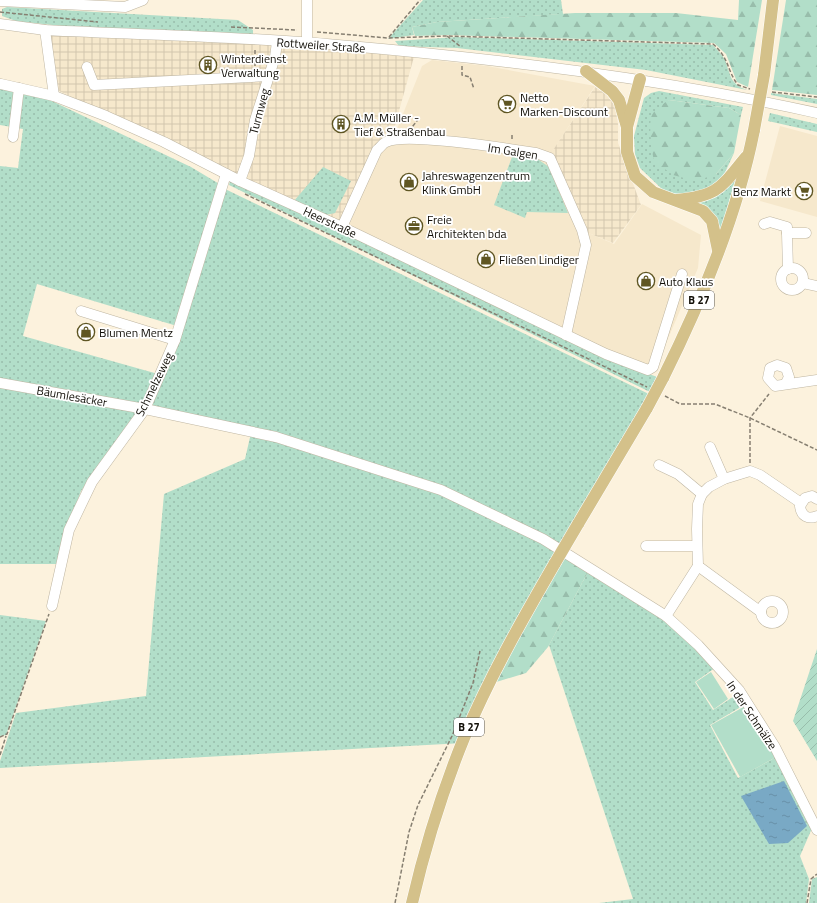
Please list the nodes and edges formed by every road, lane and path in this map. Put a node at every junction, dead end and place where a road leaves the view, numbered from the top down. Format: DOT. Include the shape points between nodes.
graph roads {
  1 [pos="143,0"];
  2 [pos="307,0"];
  3 [pos="420,0"];
  4 [pos="773,0"];
  5 [pos="0,1"];
  6 [pos="0,12"];
  7 [pos="101,22"];
  8 [pos="0,24"];
  9 [pos="225,27"];
  10 [pos="45,30"];
  11 [pos="308,31"];
  12 [pos="446,36"];
  13 [pos="388,38"];
  14 [pos="277,42"];
  15 [pos="307,43"];
  16 [pos="463,56"];
  17 [pos="87,67"];
  18 [pos="586,71"];
  19 [pos="268,76"];
  20 [pos="640,79"];
  21 [pos="1,84"];
  22 [pos="18,88"];
  23 [pos="474,89"];
  24 [pos="754,89"];
  25 [pos="768,91"];
  26 [pos="54,96"];
  27 [pos="817,97"];
  28 [pos="817,113"];
  29 [pos="420,117"];
  30 [pos="627,127"];
  31 [pos="512,135"];
  32 [pos="13,137"];
  33 [pos="409,139"];
  34 [pos="512,140"];
  35 [pos="749,153"];
  36 [pos="226,174"];
  37 [pos="240,181"];
  38 [pos="245,194"];
  39 [pos="674,200"];
  40 [pos="764,224"];
  41 [pos="342,227"];
  42 [pos="787,233"];
  43 [pos="806,233"];
  44 [pos="718,251"];
  45 [pos="788,269"];
  46 [pos="682,274"];
  47 [pos="803,283"];
  48 [pos="817,286"];
  49 [pos="81,311"];
  50 [pos="566,335"];
  51 [pos="175,340"];
  52 [pos="817,380"];
  53 [pos="0,383"];
  54 [pos="786,383"];
  55 [pos="652,389"];
  56 [pos="771,391"];
  57 [pos="659,393"];
  58 [pos="145,409"];
  59 [pos="750,418"];
  60 [pos="710,447"];
  61 [pos="817,450"];
  62 [pos="659,465"];
  63 [pos="750,471"];
  64 [pos="724,479"];
  65 [pos="702,494"];
  66 [pos="817,499"];
  67 [pos="801,502"];
  68 [pos="817,516"];
  69 [pos="646,546"];
  70 [pos="698,546"];
  71 [pos="698,566"];
  72 [pos="52,606"];
  73 [pos="762,612"];
  74 [pos="666,616"];
  75 [pos="480,651"];
  76 [pos="6,736"];
  77 [pos="0,737"];
  78 [pos="0,755"];
  79 [pos="817,830"];
  80 [pos="817,874"];
  81 [pos="395,903"];
  82 [pos="412,903"];
  83 [pos="808,903"];
  1 -- 5 [label="street" via="125,7"];
  2 -- 11 [label="street"];
  3 -- 13 [label="path"];
  4 -- 35 [label="main road, B 27, bridge" via="764,75"];
  6 -- 7 [label="path"];
  8 -- 10 [label="street, Rottweiler Straße"];
  9 -- 11 [label="path"];
  10 -- 14 [label="street, Rottweiler Straße"];
  10 -- 26 [label="street"];
  11 -- 13 [label="path"];
  11 -- 15 [label="street"];
  12 -- 13 [label="path"];
  12 -- 16 [label="path" via="461,45"];
  12 -- 24 [label="path" via="713,44 726,57 731,74 738,85"];
  14 -- 15 [label="street, Rottweiler Straße"];
  14 -- 19 [label="street, Turmweg"];
  15 -- 16 [label="street, Rottweiler Straße"];
  16 -- 18 [label="street, Rottweiler Straße"];
  16 -- 23 [label="path" via="462,75 470,77"];
  17 -- 19 [label="street" via="94,85"];
  18 -- 20 [label="street, Rottweiler Straße"];
  18 -- 30 [label="main road" via="612,91 618,100"];
  19 -- 37 [label="street, Turmweg"];
  20 -- 28 [label="street, Rottweiler Straße" via="734,95"];
  20 -- 30 [label="main road"];
  21 -- 22 [label="street, Heerstraße"];
  22 -- 26 [label="street, Heerstraße"];
  22 -- 32 [label="street"];
  25 -- 27 [label="path"];
  26 -- 36 [label="street, Heerstraße" via="164,142"];
  29 -- 33 [label="path" via="410,129"];
  30 -- 39 [label="main road" via="628,152 636,176 653,192"];
  31 -- 34 [label="path"];
  33 -- 41 [label="street, Im Galgen" via="386,142 377,150"];
  33 -- 50 [label="street, Im Galgen" via="536,153 550,158 582,230 586,245"];
  35 -- 39 [label="main road" via="719,189 696,198"];
  35 -- 44 [label="main road, B 27" via="738,195"];
  36 -- 37 [label="street, Heerstraße"];
  36 -- 51 [label="street, Schmelzeweg"];
  37 -- 41 [label="street, Heerstraße"];
  38 -- 55 [label="path"];
  39 -- 44 [label="main road" via="702,211 712,221"];
  40 -- 42 [label="street" via="770,222 787,228"];
  41 -- 50 [label="street, Heerstraße"];
  42 -- 43 [label="street"];
  42 -- 45 [label="street"];
  44 -- 82 [label="main road, B 27, bridge" via="699,301 663,378 522,619 465,737 443,792 422,858"];
  45 -- 47 [label="street" via="799,270 803,276"];
  45 -- 47 [label="street" via="782,278 786,288 796,289"];
  46 -- 50 [label="street, Heerstraße" via="653,367 648,370 642,370"];
  47 -- 48 [label="street"];
  49 -- 51 [label="street"];
  51 -- 58 [label="street, Schmelzeweg"];
  52 -- 54 [label="street"];
  53 -- 58 [label="street, Bäumlesäcker"];
  56 -- 59 [label="path"];
  57 -- 59 [label="path" via="680,404 715,404"];
  58 -- 72 [label="street, Schmelzeweg" via="92,482 69,530"];
  58 -- 74 [label="street, Bäumlesäcker" via="276,437 441,490 543,539"];
  59 -- 61 [label="path"];
  59 -- 63 [label="path"];
  60 -- 64 [label="street"];
  62 -- 65 [label="street" via="678,474"];
  63 -- 64 [label="street"];
  63 -- 67 [label="street"];
  64 -- 65 [label="street"];
  65 -- 70 [label="street" via="698,504"];
  66 -- 67 [label="street" via="808,496"];
  67 -- 68 [label="street" via="800,510 804,516"];
  69 -- 70 [label="street"];
  70 -- 71 [label="street"];
  71 -- 73 [label="street"];
  71 -- 74 [label="street"];
  72 -- 76 [label="path"];
  74 -- 79 [label="street, In der Schmälze" via="698,645 739,690 775,747"];
  75 -- 81 [label="path" via="473,683 452,736 418,805 409,832"];
  76 -- 77 [label="path"];
  76 -- 78 [label="path"];
  80 -- 83 [label="path" via="811,878"];
}
